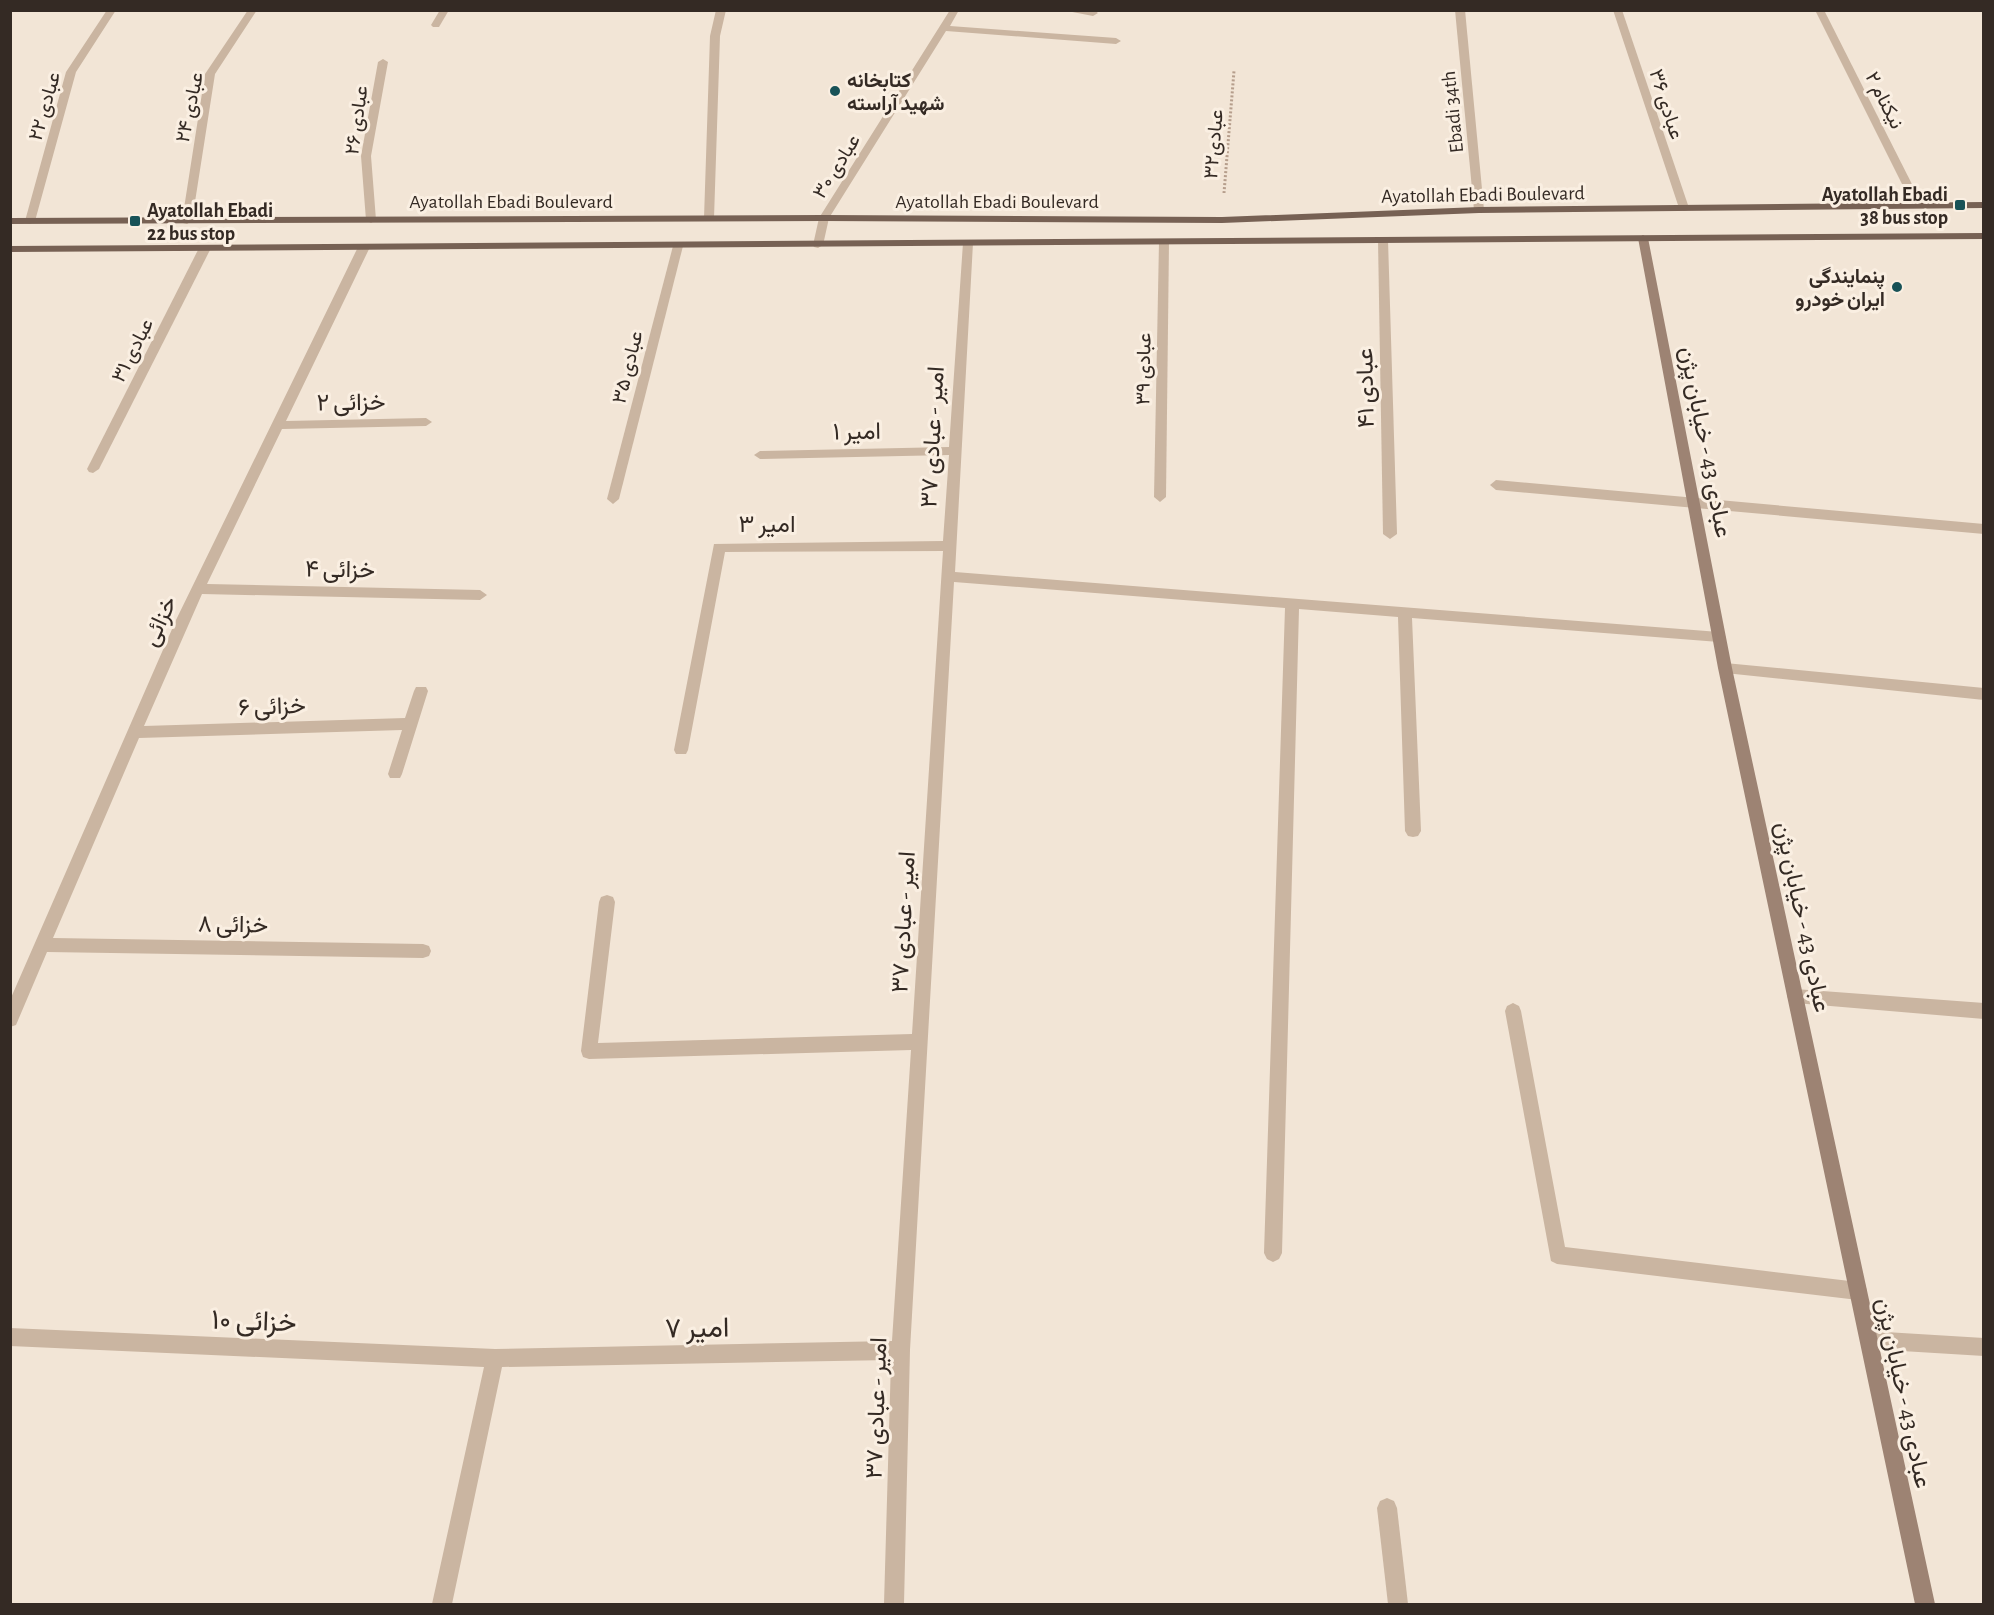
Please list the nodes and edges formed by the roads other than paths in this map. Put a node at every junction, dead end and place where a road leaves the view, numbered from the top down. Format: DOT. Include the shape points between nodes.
graph roads {
  1 [pos="112,10"];
  2 [pos="253,10"];
  3 [pos="444,10"];
  4 [pos="721,10"];
  5 [pos="955,10"];
  6 [pos="1066,10"];
  7 [pos="1460,10"];
  8 [pos="1617,10"];
  9 [pos="1819,10"];
  10 [pos="1093,13"];
  11 [pos="436,25"];
  12 [pos="944,28"];
  13 [pos="1116,41"];
  14 [pos="383,62"];
  15 [pos="1983,205"];
  16 [pos="1918,206"];
  17 [pos="1684,208"];
  18 [pos="1479,210"];
  19 [pos="709,218"];
  20 [pos="824,218"];
  21 [pos="371,220"];
  22 [pos="10,221"];
  23 [pos="30,221"];
  24 [pos="187,221"];
  25 [pos="1983,236"];
  26 [pos="1643,238"];
  27 [pos="1383,240"];
  28 [pos="1164,242"];
  29 [pos="968,243"];
  30 [pos="818,245"];
  31 [pos="678,246"];
  32 [pos="364,247"];
  33 [pos="205,248"];
  34 [pos="10,249"];
  35 [pos="426,422"];
  36 [pos="278,425"];
  37 [pos="955,451"];
  38 [pos="760,455"];
  39 [pos="93,470"];
  40 [pos="1496,485"];
  41 [pos="1160,497"];
  42 [pos="613,499"];
  43 [pos="1693,503"];
  44 [pos="1983,529"];
  45 [pos="1390,534"];
  46 [pos="950,546"];
  47 [pos="947,576"];
  48 [pos="199,589"];
  49 [pos="480,595"];
  50 [pos="1292,603"];
  51 [pos="1405,612"];
  52 [pos="1719,637"];
  53 [pos="1725,668"];
  54 [pos="420,691"];
  55 [pos="1983,694"];
  56 [pos="411,724"];
  57 [pos="135,732"];
  58 [pos="681,750"];
  59 [pos="395,774"];
  60 [pos="1413,831"];
  61 [pos="607,902"];
  62 [pos="43,945"];
  63 [pos="423,951"];
  64 [pos="1795,996"];
  65 [pos="1513,1011"];
  66 [pos="1983,1011"];
  67 [pos="10,1020"];
  68 [pos="920,1042"];
  69 [pos="1273,1253"];
  70 [pos="1858,1291"];
  71 [pos="10,1336"];
  72 [pos="1869,1341"];
  73 [pos="1983,1347"];
  74 [pos="901,1350"];
  75 [pos="495,1358"];
  76 [pos="1387,1509"];
  77 [pos="442,1605"];
  78 [pos="894,1605"];
  79 [pos="1398,1605"];
  80 [pos="1925,1605"];
  1 -- 23 [label="street, عبادی ۲۲" via="71,72"];
  2 -- 24 [label="street, عبادی ۲۴" via="210,74"];
  3 -- 11 [label="street"];
  4 -- 19 [label="street" via="715,36"];
  5 -- 12 [label="street, عبادی ۳۰"];
  6 -- 10 [label="street"];
  7 -- 18 [label="street, Ebadi 34th"];
  8 -- 17 [label="street, عبادی ۳۶"];
  9 -- 16 [label="street, نیکنام ۲"];
  12 -- 13 [label="street"];
  12 -- 20 [label="street, عبادی ۳۰"];
  14 -- 21 [label="street, عبادی ۲۶" via="366,156"];
  15 -- 16 [label="main road, Ayatollah Ebadi Boulevard"];
  16 -- 17 [label="main road, Ayatollah Ebadi Boulevard"];
  17 -- 18 [label="main road, Ayatollah Ebadi Boulevard"];
  18 -- 20 [label="main road, Ayatollah Ebadi Boulevard" via="1222,220"];
  19 -- 20 [label="main road, Ayatollah Ebadi Boulevard"];
  19 -- 21 [label="main road, Ayatollah Ebadi Boulevard"];
  20 -- 30 [label="street, عبادی ۳۰"];
  21 -- 24 [label="main road, Ayatollah Ebadi Boulevard"];
  22 -- 23 [label="main road, Ayatollah Ebadi Boulevard"];
  23 -- 24 [label="main road, Ayatollah Ebadi Boulevard"];
  25 -- 26 [label="main road, Ayatollah Ebadi Boulevard"];
  26 -- 27 [label="main road, Ayatollah Ebadi Boulevard"];
  26 -- 43 [label="street, عبادی 43 - خیابان پژن"];
  27 -- 28 [label="main road, Ayatollah Ebadi Boulevard"];
  27 -- 45 [label="street, عبادی ۴۱"];
  28 -- 29 [label="main road, Ayatollah Ebadi Boulevard"];
  28 -- 41 [label="street, عبادی ۳۹"];
  29 -- 30 [label="main road, Ayatollah Ebadi Boulevard"];
  29 -- 37 [label="street, امیر - عبادی ۳۷"];
  30 -- 31 [label="main road, Ayatollah Ebadi Boulevard"];
  31 -- 32 [label="main road, Ayatollah Ebadi Boulevard"];
  31 -- 42 [label="street, عبادی ۳۵"];
  32 -- 33 [label="main road, Ayatollah Ebadi Boulevard"];
  32 -- 36 [label="street, خزائی"];
  33 -- 34 [label="main road, Ayatollah Ebadi Boulevard"];
  33 -- 39 [label="street, عبادی ۳۱"];
  35 -- 36 [label="street, خزائی ۲"];
  36 -- 48 [label="street, خزائی"];
  37 -- 38 [label="street, امیر ۱"];
  37 -- 46 [label="street, امیر - عبادی ۳۷"];
  40 -- 43 [label="street"];
  43 -- 44 [label="street"];
  43 -- 52 [label="street, عبادی 43 - خیابان پژن"];
  46 -- 47 [label="street, امیر - عبادی ۳۷"];
  46 -- 58 [label="street, امیر ۳" via="719,547"];
  47 -- 50 [label="street"];
  47 -- 68 [label="street, امیر - عبادی ۳۷"];
  48 -- 49 [label="street, خزائی ۴"];
  48 -- 57 [label="street, خزائی"];
  50 -- 51 [label="street"];
  50 -- 69 [label="street"];
  51 -- 52 [label="street"];
  51 -- 60 [label="street"];
  52 -- 53 [label="street, عبادی 43 - خیابان پژن"];
  53 -- 55 [label="street"];
  53 -- 64 [label="street, عبادی 43 - خیابان پژن"];
  54 -- 56 [label="street"];
  56 -- 57 [label="street, خزائی ۶"];
  56 -- 59 [label="street"];
  57 -- 62 [label="street, خزائی"];
  61 -- 68 [label="street" via="589,1051"];
  62 -- 63 [label="street, خزائی ۸"];
  62 -- 67 [label="street, خزائی"];
  64 -- 66 [label="street"];
  64 -- 70 [label="street, عبادی 43 - خیابان پژن"];
  65 -- 70 [label="street" via="1557,1256"];
  68 -- 74 [label="street, امیر - عبادی ۳۷"];
  70 -- 72 [label="street, عبادی 43 - خیابان پژن"];
  71 -- 75 [label="street, خزائی ۱۰"];
  72 -- 73 [label="street"];
  72 -- 80 [label="street, عبادی 43 - خیابان پژن"];
  74 -- 75 [label="street, امیر ۷"];
  74 -- 78 [label="street, امیر - عبادی ۳۷"];
  75 -- 77 [label="street"];
  76 -- 79 [label="street"];
}
